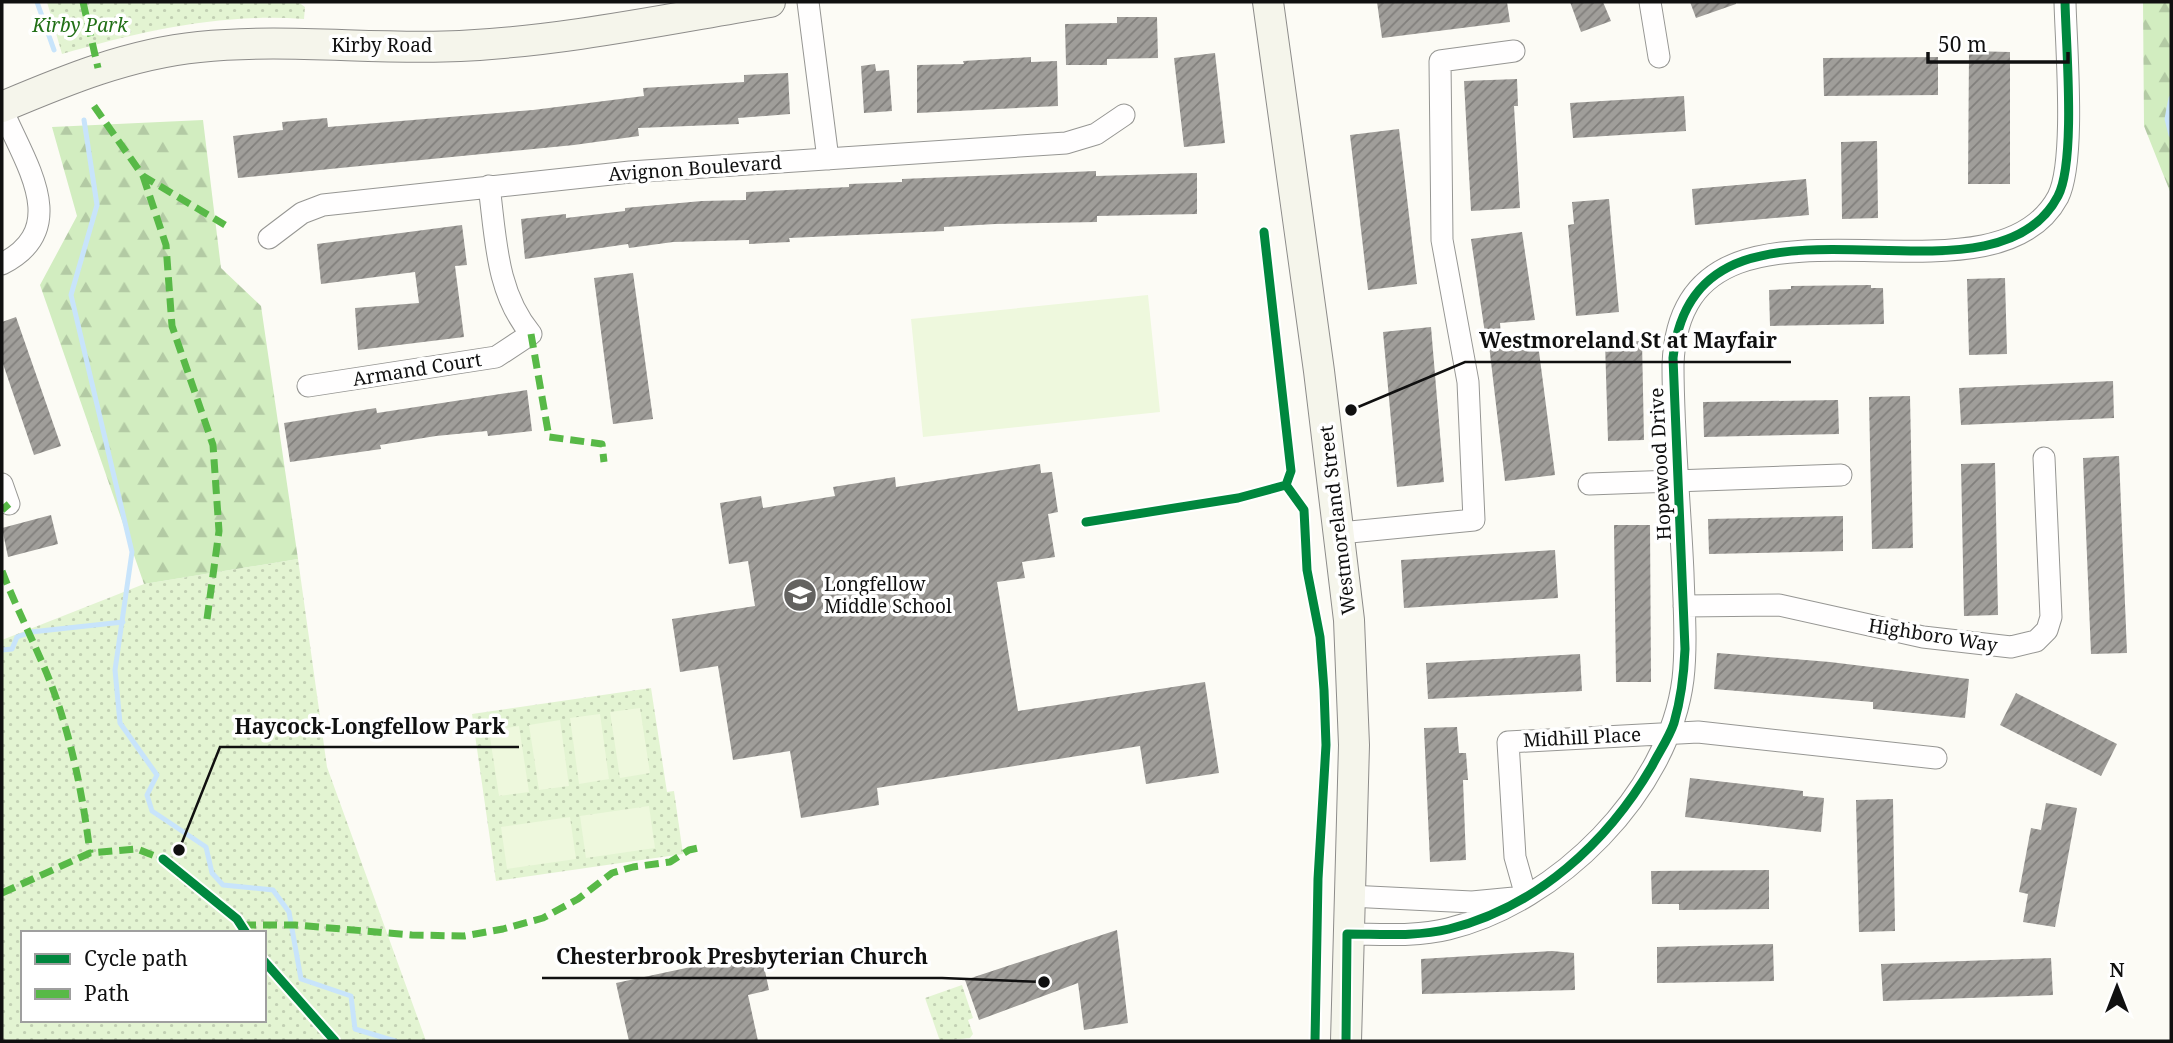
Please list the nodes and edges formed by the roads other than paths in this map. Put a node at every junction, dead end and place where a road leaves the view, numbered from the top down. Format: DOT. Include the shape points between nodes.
graph roads {
  1 [pos="770,2"];
  2 [pos="808,2"];
  3 [pos="1268,2"];
  4 [pos="1650,2"];
  5 [pos="2065,2"];
  6 [pos="1514,51"];
  7 [pos="1660,57"];
  8 [pos="2,108"];
  9 [pos="1124,115"];
  10 [pos="828,159"];
  11 [pos="489,186"];
  12 [pos="269,238"];
  13 [pos="2,264"];
  14 [pos="308,386"];
  15 [pos="2044,458"];
  16 [pos="1841,475"];
  17 [pos="1678,480"];
  18 [pos="1589,484"];
  19 [pos="1339,533"];
  20 [pos="1684,606"];
  21 [pos="1670,732"];
  22 [pos="1936,758"];
  23 [pos="1349,896"];
  24 [pos="1526,896"];
  25 [pos="1347,934"];
  26 [pos="1346,1041"];
  1 -- 8 [label="main road, Kirby Road" via="594,33 460,46 245,43 197,47 98,68"];
  2 -- 10 [label="street"];
  3 -- 19 [label="main road, Westmoreland Street"];
  4 -- 7 [label="street"];
  5 -- 17 [label="street, Hopewood Drive" via="2067,162 2062,187 2052,205 2029,229 1997,243 1927,250 1777,252 1740,263 1710,281 1685,312 1674,349"];
  6 -- 19 [label="street" via="1440,61 1442,233 1468,382 1474,520"];
  8 -- 13 [label="street" via="38,192 40,208 34,239"];
  9 -- 10 [label="street, Avignon Boulevard" via="1096,134 1066,143"];
  10 -- 11 [label="street, Avignon Boulevard"];
  11 -- 12 [label="street, Avignon Boulevard" via="323,205 302,213"];
  11 -- 14 [label="street, Armand Court" via="501,279 512,308 531,334 496,357"];
  15 -- 20 [label="street, Highboro Way" via="2051,617 2045,633 2028,645 1923,637 1779,605"];
  16 -- 17 [label="street"];
  17 -- 18 [label="street"];
  17 -- 20 [label="street, Hopewood Drive"];
  19 -- 23 [label="main road, Westmoreland Street" via="1350,631 1354,732"];
  20 -- 21 [label="street, Hopewood Drive" via="1683,680"];
  21 -- 22 [label="street, Midhill Place"];
  21 -- 24 [label="street, Hopewood Drive" via="1641,785 1609,827 1573,864"];
  21 -- 24 [label="street, Midhill Place" via="1508,742 1515,857"];
  23 -- 24 [label="street, Hopewood Drive" via="1472,902"];
  23 -- 25 [label="main road, Westmoreland Street"];
  24 -- 25 [label="street, Hopewood Drive" via="1494,914 1431,932"];
  25 -- 26 [label="main road, Westmoreland Street"];
}
